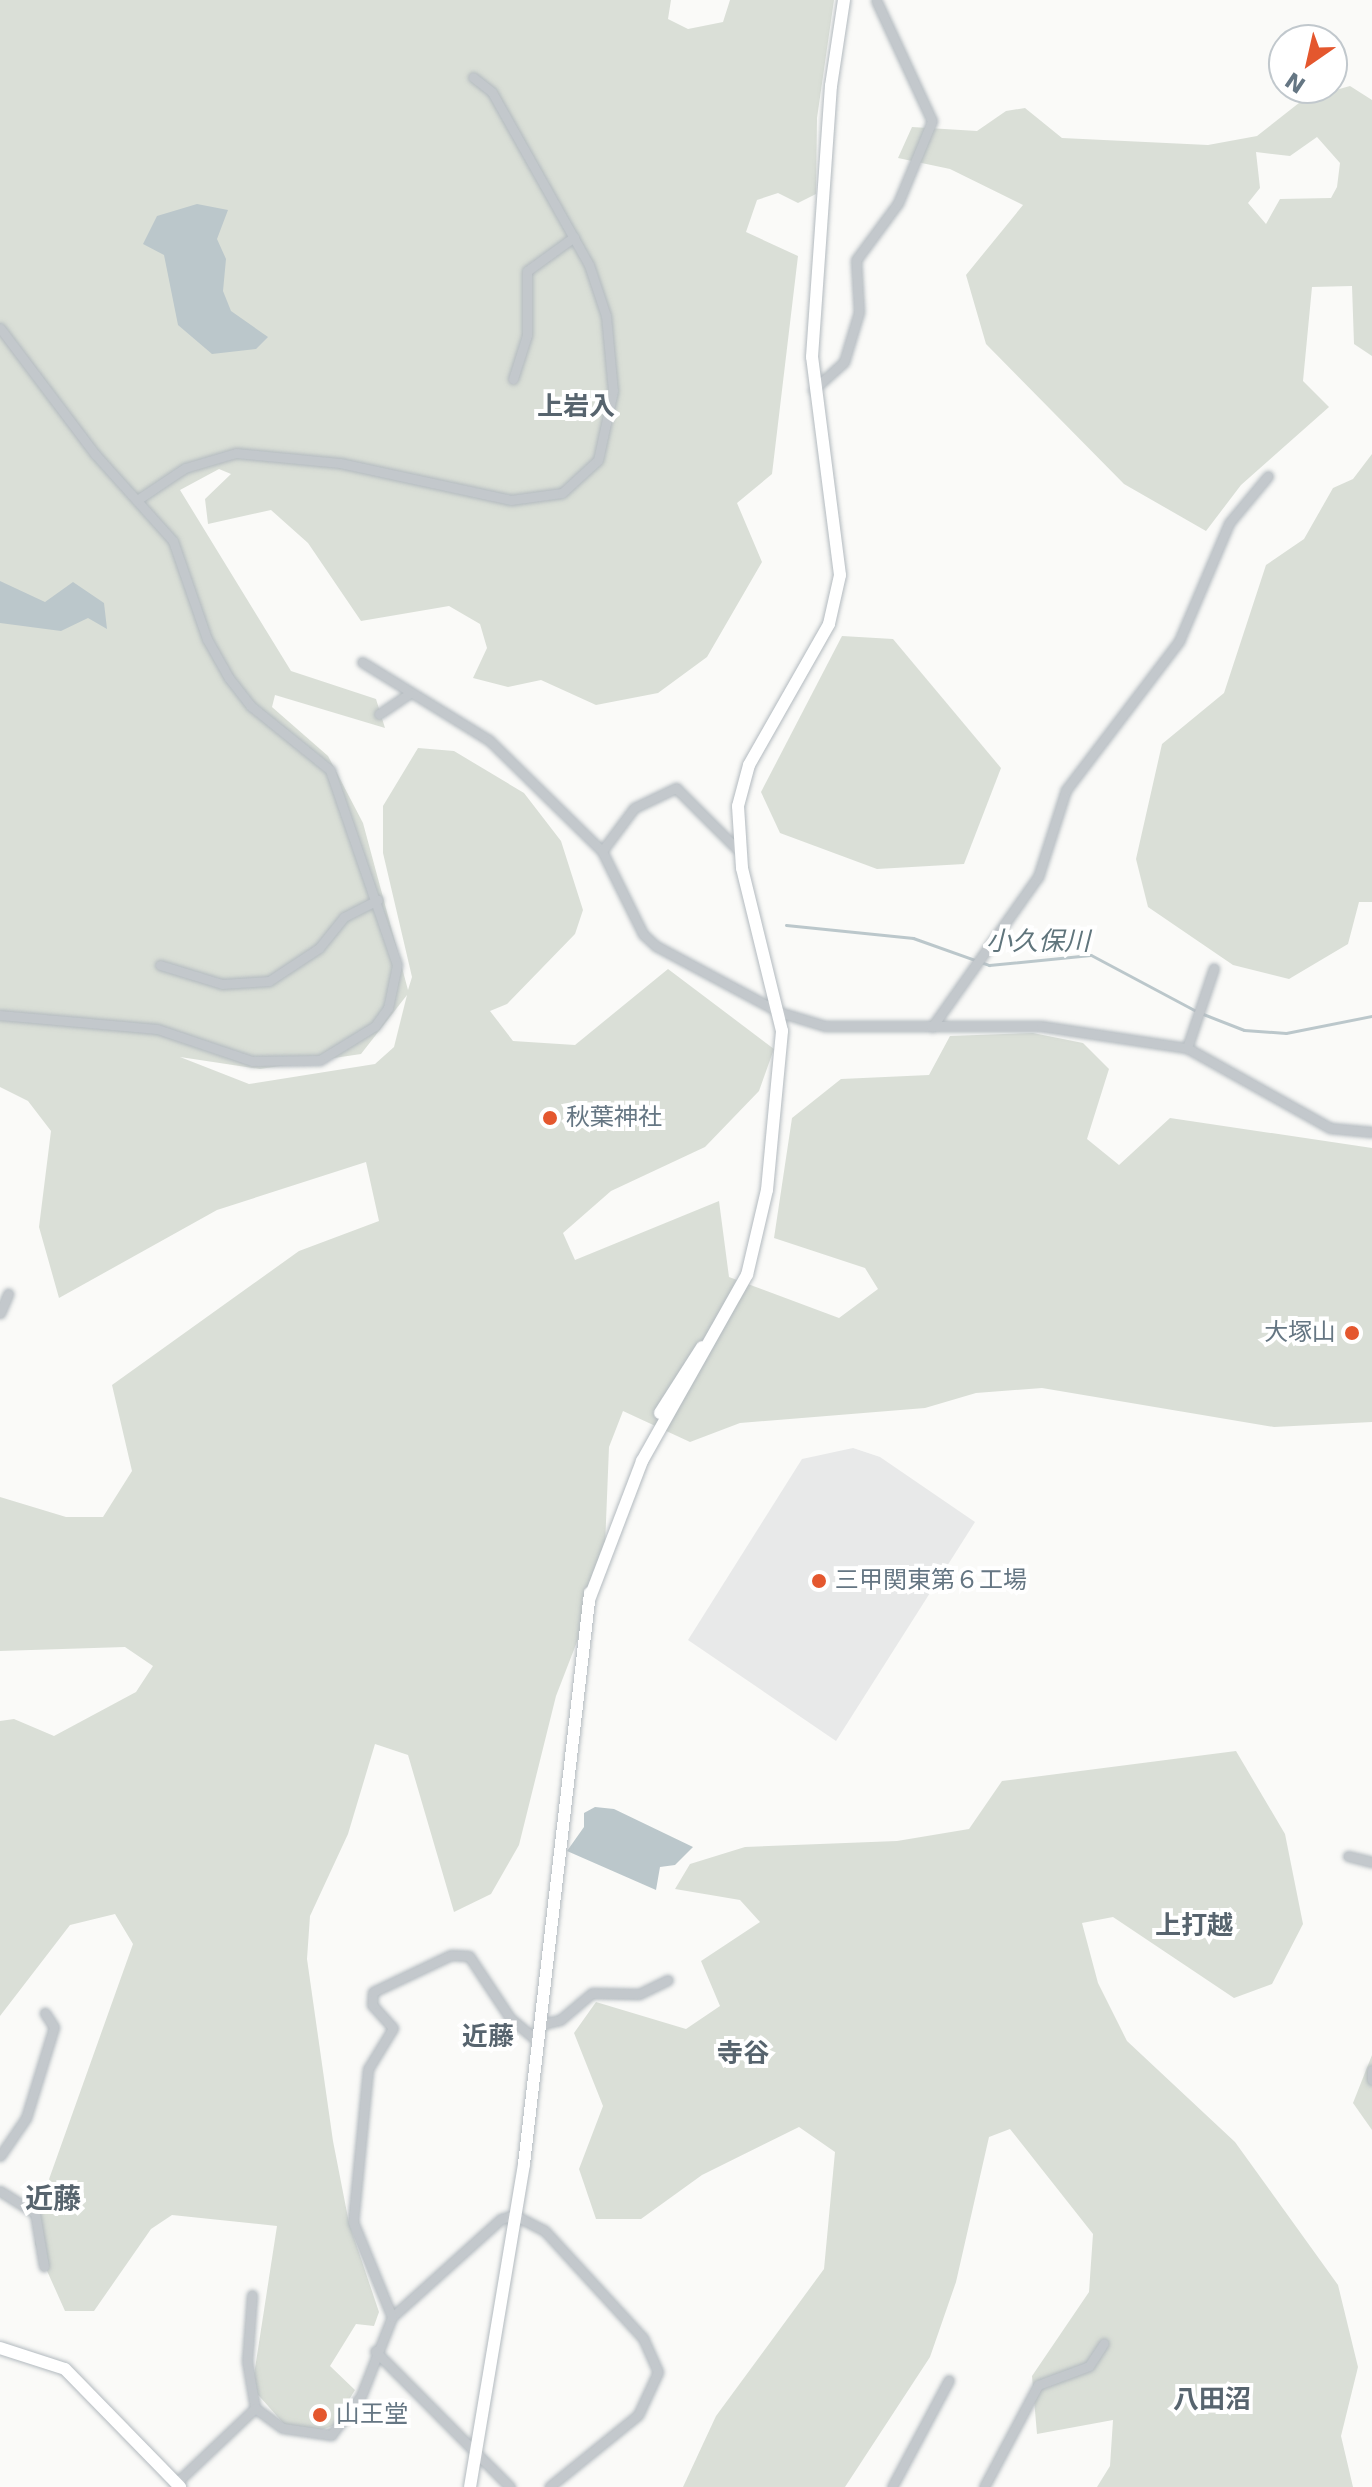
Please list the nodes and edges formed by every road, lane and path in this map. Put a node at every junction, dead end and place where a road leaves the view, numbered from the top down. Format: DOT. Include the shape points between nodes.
graph roads {
  1 [pos="844,0"];
  2 [pos="876,0"];
  3 [pos="473,77"];
  4 [pos="574,237"];
  5 [pos="0,328"];
  6 [pos="513,379"];
  7 [pos="813,390"];
  8 [pos="1268,476"];
  9 [pos="137,500"];
  10 [pos="362,662"];
  11 [pos="409,694"];
  12 [pos="379,714"];
  13 [pos="602,851"];
  14 [pos="739,851"];
  15 [pos="378,900"];
  16 [pos="160,965"];
  17 [pos="1214,968"];
  18 [pos="779,1012"];
  19 [pos="0,1015"];
  20 [pos="932,1027"];
  21 [pos="1187,1048"];
  22 [pos="1372,1132"];
  23 [pos="8,1294"];
  24 [pos="0,1313"];
  25 [pos="1348,1856"];
  26 [pos="1372,1862"];
  27 [pos="668,1980"];
  28 [pos="45,2013"];
  29 [pos="538,2025"];
  30 [pos="537,2041"];
  31 [pos="1372,2070"];
  32 [pos="1372,2080"];
  33 [pos="0,2156"];
  34 [pos="0,2191"];
  35 [pos="514,2215"];
  36 [pos="44,2266"];
  37 [pos="252,2295"];
  38 [pos="392,2317"];
  39 [pos="1104,2343"];
  40 [pos="0,2348"];
  41 [pos="375,2351"];
  42 [pos="949,2380"];
  43 [pos="255,2408"];
  44 [pos="475,2451"];
  45 [pos="176,2486"];
  46 [pos="470,2487"];
  47 [pos="510,2487"];
  48 [pos="549,2487"];
  49 [pos="892,2487"];
  50 [pos="984,2487"];
  1 -- 7 [label="street" via="827,136"];
  2 -- 7 [label="street" via="932,121 898,203 856,260 859,312 844,362"];
  3 -- 4 [label="street" via="492,92"];
  4 -- 6 [label="street" via="527,271 527,335"];
  4 -- 9 [label="street" via="606,316 613,391 598,460 562,493 511,500 340,463 236,453 185,468"];
  5 -- 9 [label="street"];
  7 -- 14 [label="street" via="840,554 838,589 821,641 745,776"];
  8 -- 20 [label="street" via="1229,523 1179,641 1066,790 1038,877"];
  9 -- 15 [label="street" via="183,561 207,639 229,678 251,706 330,770"];
  10 -- 11 [label="street"];
  11 -- 12 [label="street"];
  11 -- 13 [label="street" via="468,722"];
  13 -- 14 [label="street" via="634,808 676,788"];
  13 -- 18 [label="street" via="649,940"];
  14 -- 18 [label="street"];
  15 -- 16 [label="street" via="344,917 319,948 269,981 222,984"];
  15 -- 19 [label="street" via="397,965 388,1008 362,1040 320,1060 252,1061 157,1029"];
  17 -- 21 [label="street"];
  18 -- 20 [label="street" via="825,1026"];
  18 -- 29 [label="street" via="782,1086 759,1235 726,1317 628,1470 589,1600"];
  20 -- 21 [label="street" via="1041,1026"];
  21 -- 22 [label="street" via="1330,1128"];
  23 -- 24 [label="street"];
  25 -- 26 [label="street"];
  27 -- 29 [label="street" via="639,1994 592,1993 560,2020"];
  28 -- 33 [label="street" via="54,2027 26,2118"];
  29 -- 30 [label="street"];
  30 -- 35 [label="street"];
  30 -- 38 [label="street" via="510,2018 469,1956 451,1955 373,1992 372,2005 393,2028 368,2069 353,2222"];
  31 -- 32 [label="street"];
  34 -- 36 [label="street" via="35,2213"];
  35 -- 38 [label="street"];
  35 -- 44 [label="street"];
  35 -- 48 [label="street" via="544,2230 643,2338 658,2372 638,2415"];
  37 -- 43 [label="street" via="247,2361"];
  38 -- 41 [label="street"];
  39 -- 50 [label="street" via="1089,2366 1038,2385"];
  40 -- 45 [label="street" via="65,2369"];
  41 -- 43 [label="street" via="361,2396 331,2435 283,2428"];
  41 -- 44 [label="street"];
  42 -- 49 [label="street"];
  43 -- 45 [label="street"];
  44 -- 46 [label="street"];
  44 -- 47 [label="street"];
}
